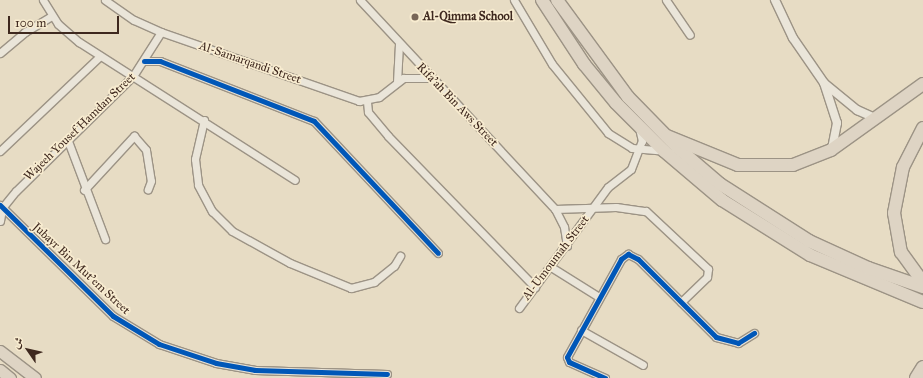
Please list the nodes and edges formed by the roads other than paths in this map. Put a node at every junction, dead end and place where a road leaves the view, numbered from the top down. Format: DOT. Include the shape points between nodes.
graph roads {
  1 [pos="42,0"];
  2 [pos="105,0"];
  3 [pos="360,0"];
  4 [pos="514,0"];
  5 [pos="542,0"];
  6 [pos="557,0"];
  7 [pos="666,0"];
  8 [pos="775,0"];
  9 [pos="52,16"];
  10 [pos="161,32"];
  11 [pos="690,35"];
  12 [pos="399,43"];
  13 [pos="0,53"];
  14 [pos="100,56"];
  15 [pos="144,61"];
  16 [pos="133,76"];
  17 [pos="430,78"];
  18 [pos="397,82"];
  19 [pos="824,83"];
  20 [pos="923,84"];
  21 [pos="367,102"];
  22 [pos="875,118"];
  23 [pos="204,120"];
  24 [pos="639,127"];
  25 [pos="923,128"];
  26 [pos="665,136"];
  27 [pos="68,141"];
  28 [pos="831,150"];
  29 [pos="0,151"];
  30 [pos="639,151"];
  31 [pos="664,151"];
  32 [pos="295,180"];
  33 [pos="148,189"];
  34 [pos="84,190"];
  35 [pos="1,206"];
  36 [pos="555,209"];
  37 [pos="594,209"];
  38 [pos="0,222"];
  39 [pos="105,239"];
  40 [pos="567,246"];
  41 [pos="438,253"];
  42 [pos="400,256"];
  43 [pos="551,267"];
  44 [pos="923,282"];
  45 [pos="535,287"];
  46 [pos="923,287"];
  47 [pos="599,297"];
  48 [pos="911,298"];
  49 [pos="681,302"];
  50 [pos="923,302"];
  51 [pos="519,308"];
  52 [pos="923,308"];
  53 [pos="581,330"];
  54 [pos="754,333"];
  55 [pos="0,351"];
  56 [pos="643,365"];
  57 [pos="923,367"];
  58 [pos="0,370"];
  59 [pos="387,374"];
  60 [pos="10,378"];
  61 [pos="35,378"];
  62 [pos="605,378"];
  63 [pos="916,378"];
  1 -- 9 [label="street"];
  2 -- 10 [label="street, Al-Samarqandi Street" via="134,20"];
  3 -- 12 [label="street, Rifa'ah Bin Aws Street"];
  4 -- 30 [label="street" via="549,60 574,92 614,138"];
  5 -- 24 [label="highway" via="584,64"];
  6 -- 26 [label="highway" via="610,76"];
  7 -- 11 [label="street"];
  8 -- 19 [label="street" via="793,38"];
  9 -- 13 [label="street" via="24,32"];
  9 -- 14 [label="street" via="65,31"];
  10 -- 15 [label="street, Wajeeh Yousef Hamdan Street"];
  10 -- 21 [label="street, Al-Samarqandi Street"];
  12 -- 17 [label="street, Rifa'ah Bin Aws Street"];
  12 -- 18 [label="street"];
  14 -- 16 [label="street"];
  14 -- 29 [label="street"];
  15 -- 16 [label="street, Wajeeh Yousef Hamdan Street"];
  15 -- 41 [label="street" via="160,61 314,121"];
  16 -- 23 [label="street"];
  16 -- 27 [label="street, Wajeeh Yousef Hamdan Street"];
  17 -- 18 [label="street" via="411,76"];
  17 -- 36 [label="street, Rifa'ah Bin Aws Street"];
  18 -- 21 [label="street" via="379,97"];
  19 -- 22 [label="street" via="857,110"];
  19 -- 28 [label="street" via="837,123"];
  20 -- 22 [label="highway"];
  21 -- 45 [label="street" via="368,112 388,136"];
  22 -- 28 [label="highway"];
  23 -- 32 [label="street"];
  23 -- 42 [label="street" via="195,171 204,198 222,222 259,247 307,271 351,288 366,286 388,272"];
  24 -- 30 [label="street" via="642,141"];
  24 -- 31 [label="highway"];
  25 -- 44 [label="highway" via="903,167 894,218 901,252"];
  26 -- 28 [label="highway" via="715,158 752,167 793,165"];
  26 -- 46 [label="highway" via="720,184 784,227 850,260"];
  27 -- 34 [label="street"];
  27 -- 35 [label="street, Wajeeh Yousef Hamdan Street" via="28,177"];
  30 -- 31 [label="street"];
  30 -- 37 [label="street, Al-Umoumah Street" via="631,169 608,187"];
  31 -- 48 [label="highway" via="722,200 775,236 834,267"];
  33 -- 34 [label="street" via="151,180 146,150 134,136"];
  34 -- 39 [label="street"];
  35 -- 38 [label="street"];
  35 -- 59 [label="street, Jubayr Bin Mut'em Street" via="114,316 159,344 216,363 260,371"];
  36 -- 37 [label="street"];
  36 -- 40 [label="street, Rifa'ah Bin Aws Street" via="564,227"];
  37 -- 40 [label="street, Al-Umoumah Street"];
  37 -- 49 [label="street" via="616,207 646,211 706,267 707,277"];
  40 -- 43 [label="street, Al-Umoumah Street"];
  43 -- 45 [label="street, Al-Umoumah Street"];
  43 -- 47 [label="street"];
  45 -- 51 [label="street, Al-Umoumah Street"];
  47 -- 49 [label="street" via="621,259 629,254"];
  47 -- 53 [label="street"];
  48 -- 50 [label="highway"];
  48 -- 52 [label="highway"];
  49 -- 54 [label="street" via="722,340 743,342"];
  53 -- 56 [label="street"];
  53 -- 62 [label="street" via="567,361"];
  55 -- 61 [label="highway"];
  57 -- 63 [label="highway"];
  58 -- 60 [label="highway"];
}
